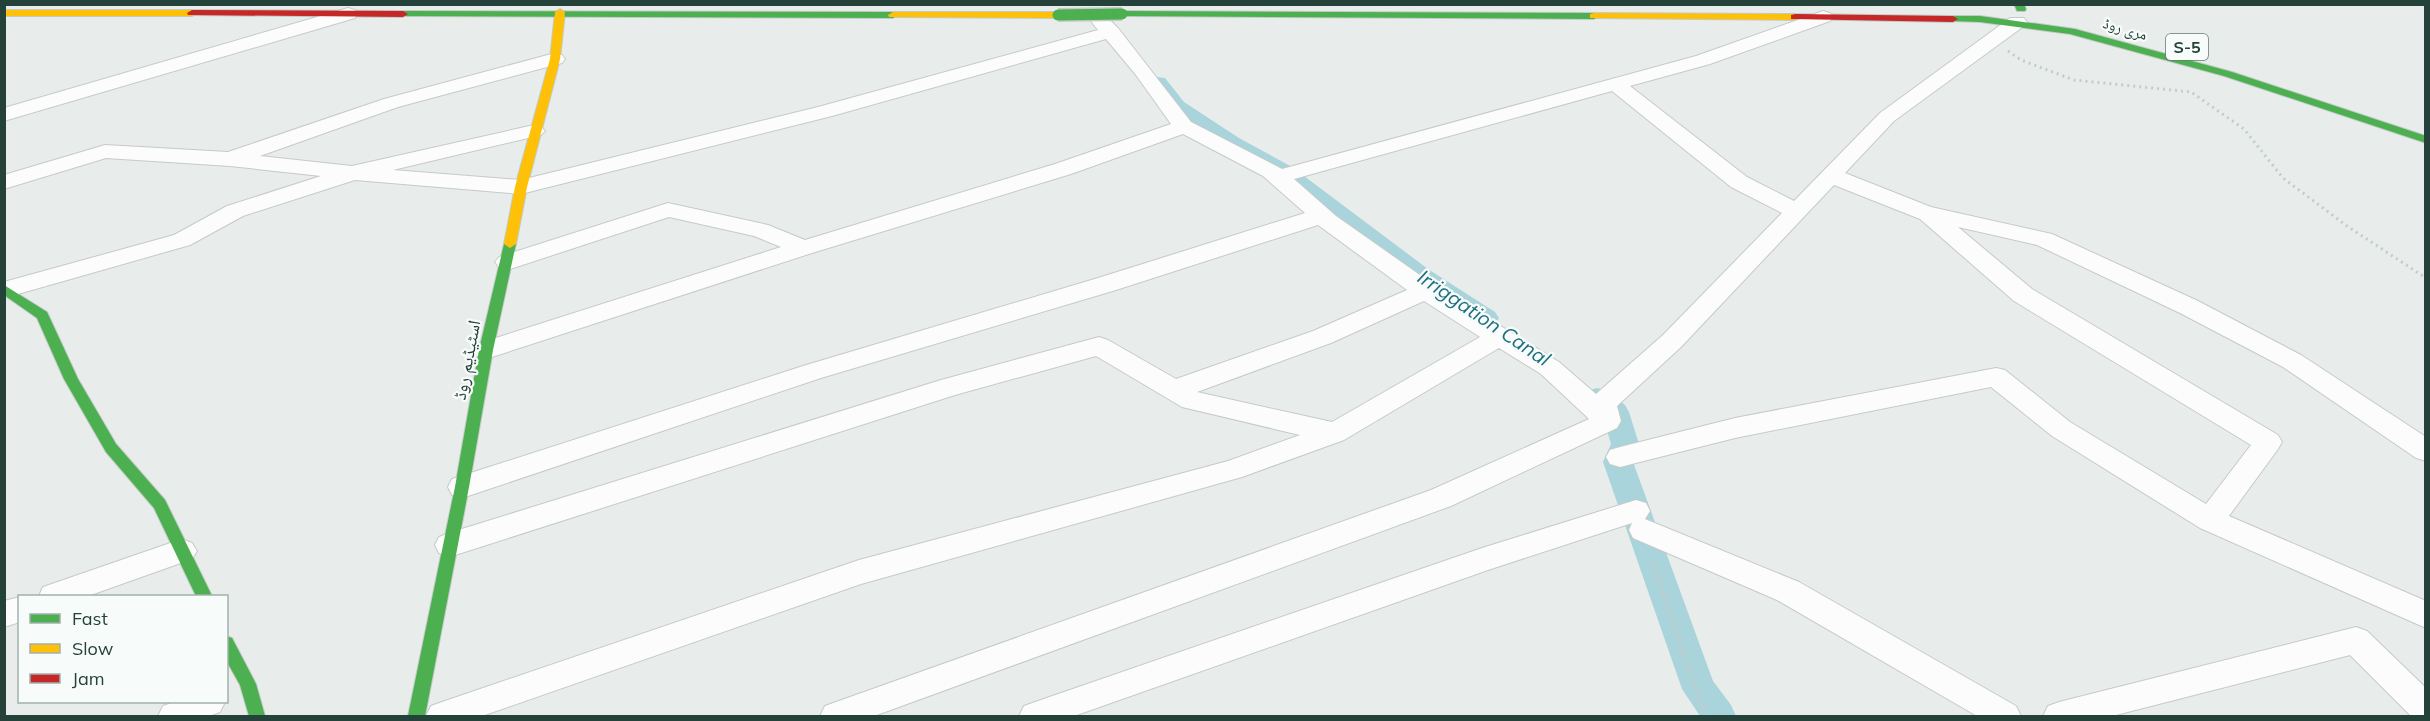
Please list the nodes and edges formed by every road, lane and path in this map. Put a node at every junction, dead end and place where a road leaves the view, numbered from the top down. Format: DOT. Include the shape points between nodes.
graph roads {
  1 [pos="1085,4"];
  2 [pos="1970,5"];
  3 [pos="324,9"];
  4 [pos="756,9"];
  5 [pos="560,12"];
  6 [pos="2026,12"];
  7 [pos="4,13"];
  8 [pos="348,14"];
  9 [pos="1823,17"];
  10 [pos="1117,23"];
  11 [pos="2130,32"];
  12 [pos="1992,41"];
  13 [pos="555,59"];
  14 [pos="1615,84"];
  15 [pos="4,115"];
  16 [pos="1184,126"];
  17 [pos="534,131"];
  18 [pos="2426,140"];
  19 [pos="230,159"];
  20 [pos="352,173"];
  21 [pos="1832,176"];
  22 [pos="1277,177"];
  23 [pos="4,182"];
  24 [pos="521,187"];
  25 [pos="1798,212"];
  26 [pos="1928,214"];
  27 [pos="1321,216"];
  28 [pos="804,248"];
  29 [pos="507,262"];
  30 [pos="2426,278"];
  31 [pos="5,289"];
  32 [pos="1425,291"];
  33 [pos="1499,337"];
  34 [pos="486,350"];
  35 [pos="1174,390"];
  36 [pos="1608,421"];
  37 [pos="1335,434"];
  38 [pos="2426,451"];
  39 [pos="1620,457"];
  40 [pos="462,487"];
  41 [pos="1639,520"];
  42 [pos="2210,520"];
  43 [pos="449,545"];
  44 [pos="182,551"];
  45 [pos="60,595"];
  46 [pos="203,595"];
  47 [pos="2426,615"];
  48 [pos="228,651"];
  49 [pos="237,689"];
  50 [pos="207,703"];
  51 [pos="2426,710"];
  52 [pos="174,717"];
  53 [pos="257,717"];
  54 [pos="416,717"];
  55 [pos="442,717"];
  56 [pos="836,717"];
  57 [pos="1035,717"];
  58 [pos="1706,717"];
  59 [pos="2005,717"];
  60 [pos="2059,717"];
  1 -- 10 [label="street"];
  2 -- 6 [label="main road, مری روڈ / S-5"];
  3 -- 7 [label="main road, مری روڈ / S-5"];
  3 -- 8 [label="main road, مری روڈ / S-5"];
  4 -- 5 [label="main road, مری روڈ / S-5"];
  4 -- 10 [label="main road, مری روڈ / S-5, bridge" via="1058,15"];
  5 -- 8 [label="main road, مری روڈ / S-5"];
  5 -- 13 [label="main road, اسٹیڈیم روڈ"];
  6 -- 9 [label="main road, مری روڈ / S-5" via="1980,19"];
  6 -- 11 [label="main road, مری روڈ / S-5"];
  6 -- 12 [label="street"];
  6 -- 18 [label="main road, مری روڈ / S-5" via="2071,31 2228,74"];
  8 -- 15 [label="street"];
  9 -- 10 [label="main road, مری روڈ / S-5"];
  9 -- 14 [label="street" via="1703,60"];
  10 -- 16 [label="street"];
  10 -- 24 [label="street" via="825,112"];
  12 -- 21 [label="street" via="1887,117"];
  12 -- 30 [label="path" via="2021,60 2074,80 2191,92 2244,129 2283,178"];
  13 -- 17 [label="main road, اسٹیڈیم روڈ"];
  13 -- 19 [label="street" via="391,103"];
  14 -- 22 [label="street"];
  14 -- 25 [label="street" via="1738,182"];
  16 -- 22 [label="street"];
  16 -- 28 [label="street" via="1063,169"];
  17 -- 20 [label="street"];
  17 -- 24 [label="main road, اسٹیڈیم روڈ"];
  19 -- 20 [label="street"];
  19 -- 23 [label="street" via="105,151"];
  20 -- 24 [label="street"];
  20 -- 31 [label="street" via="235,211 182,240"];
  21 -- 25 [label="street"];
  21 -- 26 [label="street"];
  22 -- 27 [label="street"];
  24 -- 29 [label="main road, اسٹیڈیم روڈ"];
  25 -- 36 [label="street" via="1672,341 1603,403"];
  26 -- 38 [label="street" via="2044,239 2189,306 2292,361"];
  26 -- 42 [label="street" via="2023,295 2268,442"];
  27 -- 32 [label="street"];
  27 -- 40 [label="street" via="812,372"];
  28 -- 29 [label="street" via="760,230 668,210"];
  28 -- 34 [label="street"];
  29 -- 34 [label="main road, اسٹیڈیم روڈ"];
  31 -- 44 [label="main road" via="42,315 71,380 111,448 160,504"];
  32 -- 33 [label="street"];
  32 -- 35 [label="street" via="1322,337"];
  33 -- 36 [label="street" via="1550,368"];
  33 -- 37 [label="street"];
  34 -- 40 [label="main road, اسٹیڈیم روڈ"];
  35 -- 37 [label="street" via="1191,400"];
  35 -- 43 [label="street" via="1099,346 950,387"];
  36 -- 56 [label="street" via="1441,498"];
  37 -- 55 [label="street" via="1232,470 859,572"];
  39 -- 42 [label="street" via="1736,428 1996,377 2061,429"];
  40 -- 43 [label="main road, اسٹیڈیم روڈ"];
  41 -- 57 [label="street" via="1471,564"];
  41 -- 58 [label="path"];
  41 -- 59 [label="street" via="1788,591"];
  42 -- 47 [label="street"];
  43 -- 54 [label="main road, اسٹیڈیم روڈ"];
  44 -- 45 [label="street"];
  44 -- 46 [label="main road"];
  48 -- 49 [label="main road"];
  49 -- 53 [label="main road"];
  50 -- 52 [label="street"];
  51 -- 60 [label="street" via="2356,640"];
}
